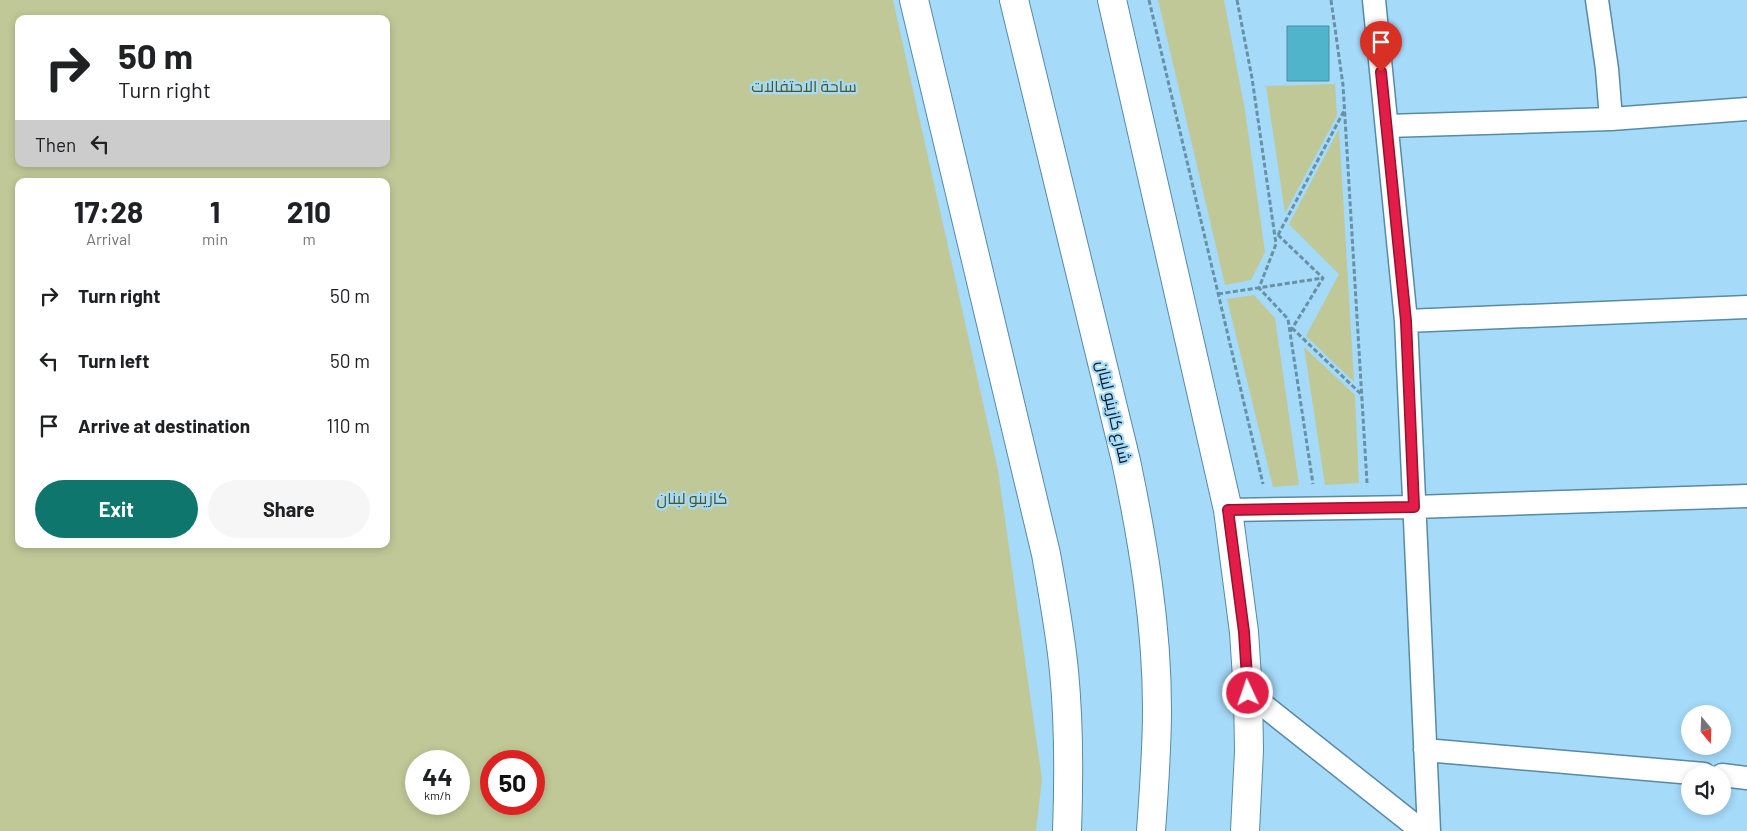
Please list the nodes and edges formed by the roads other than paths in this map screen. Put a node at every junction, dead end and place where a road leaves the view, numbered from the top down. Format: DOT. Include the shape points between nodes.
graph roads {
  1 [pos="914,0"];
  2 [pos="1014,0"];
  3 [pos="1112,0"];
  4 [pos="1374,0"];
  5 [pos="1597,0"];
  6 [pos="1747,110"];
  7 [pos="1611,119"];
  8 [pos="1387,126"];
  9 [pos="1747,307"];
  10 [pos="1406,321"];
  11 [pos="1747,496"];
  12 [pos="1414,507"];
  13 [pos="1228,510"];
  14 [pos="1248,693"];
  15 [pos="1425,750"];
  16 [pos="1681,772"];
  17 [pos="1731,776"];
  18 [pos="1747,778"];
  19 [pos="1067,831"];
  20 [pos="1151,831"];
  21 [pos="1245,831"];
  22 [pos="1422,831"];
  23 [pos="1429,831"];
  1 -- 19 [label="main road" via="1051,583 1064,670 1068,730"];
  2 -- 20 [label="main road, شارع كازينو لبنان" via="1139,522 1148,584 1157,708"];
  3 -- 13 [label="main road"];
  4 -- 8 [label="street"];
  5 -- 7 [label="street"];
  6 -- 7 [label="street"];
  7 -- 8 [label="street"];
  8 -- 10 [label="street"];
  9 -- 10 [label="street"];
  10 -- 12 [label="street"];
  11 -- 12 [label="street"];
  12 -- 13 [label="street"];
  12 -- 15 [label="street"];
  13 -- 14 [label="main road" via="1244,632"];
  14 -- 21 [label="main road"];
  14 -- 22 [label="street"];
  15 -- 16 [label="street"];
  15 -- 23 [label="street"];
  17 -- 18 [label="street"];
}
